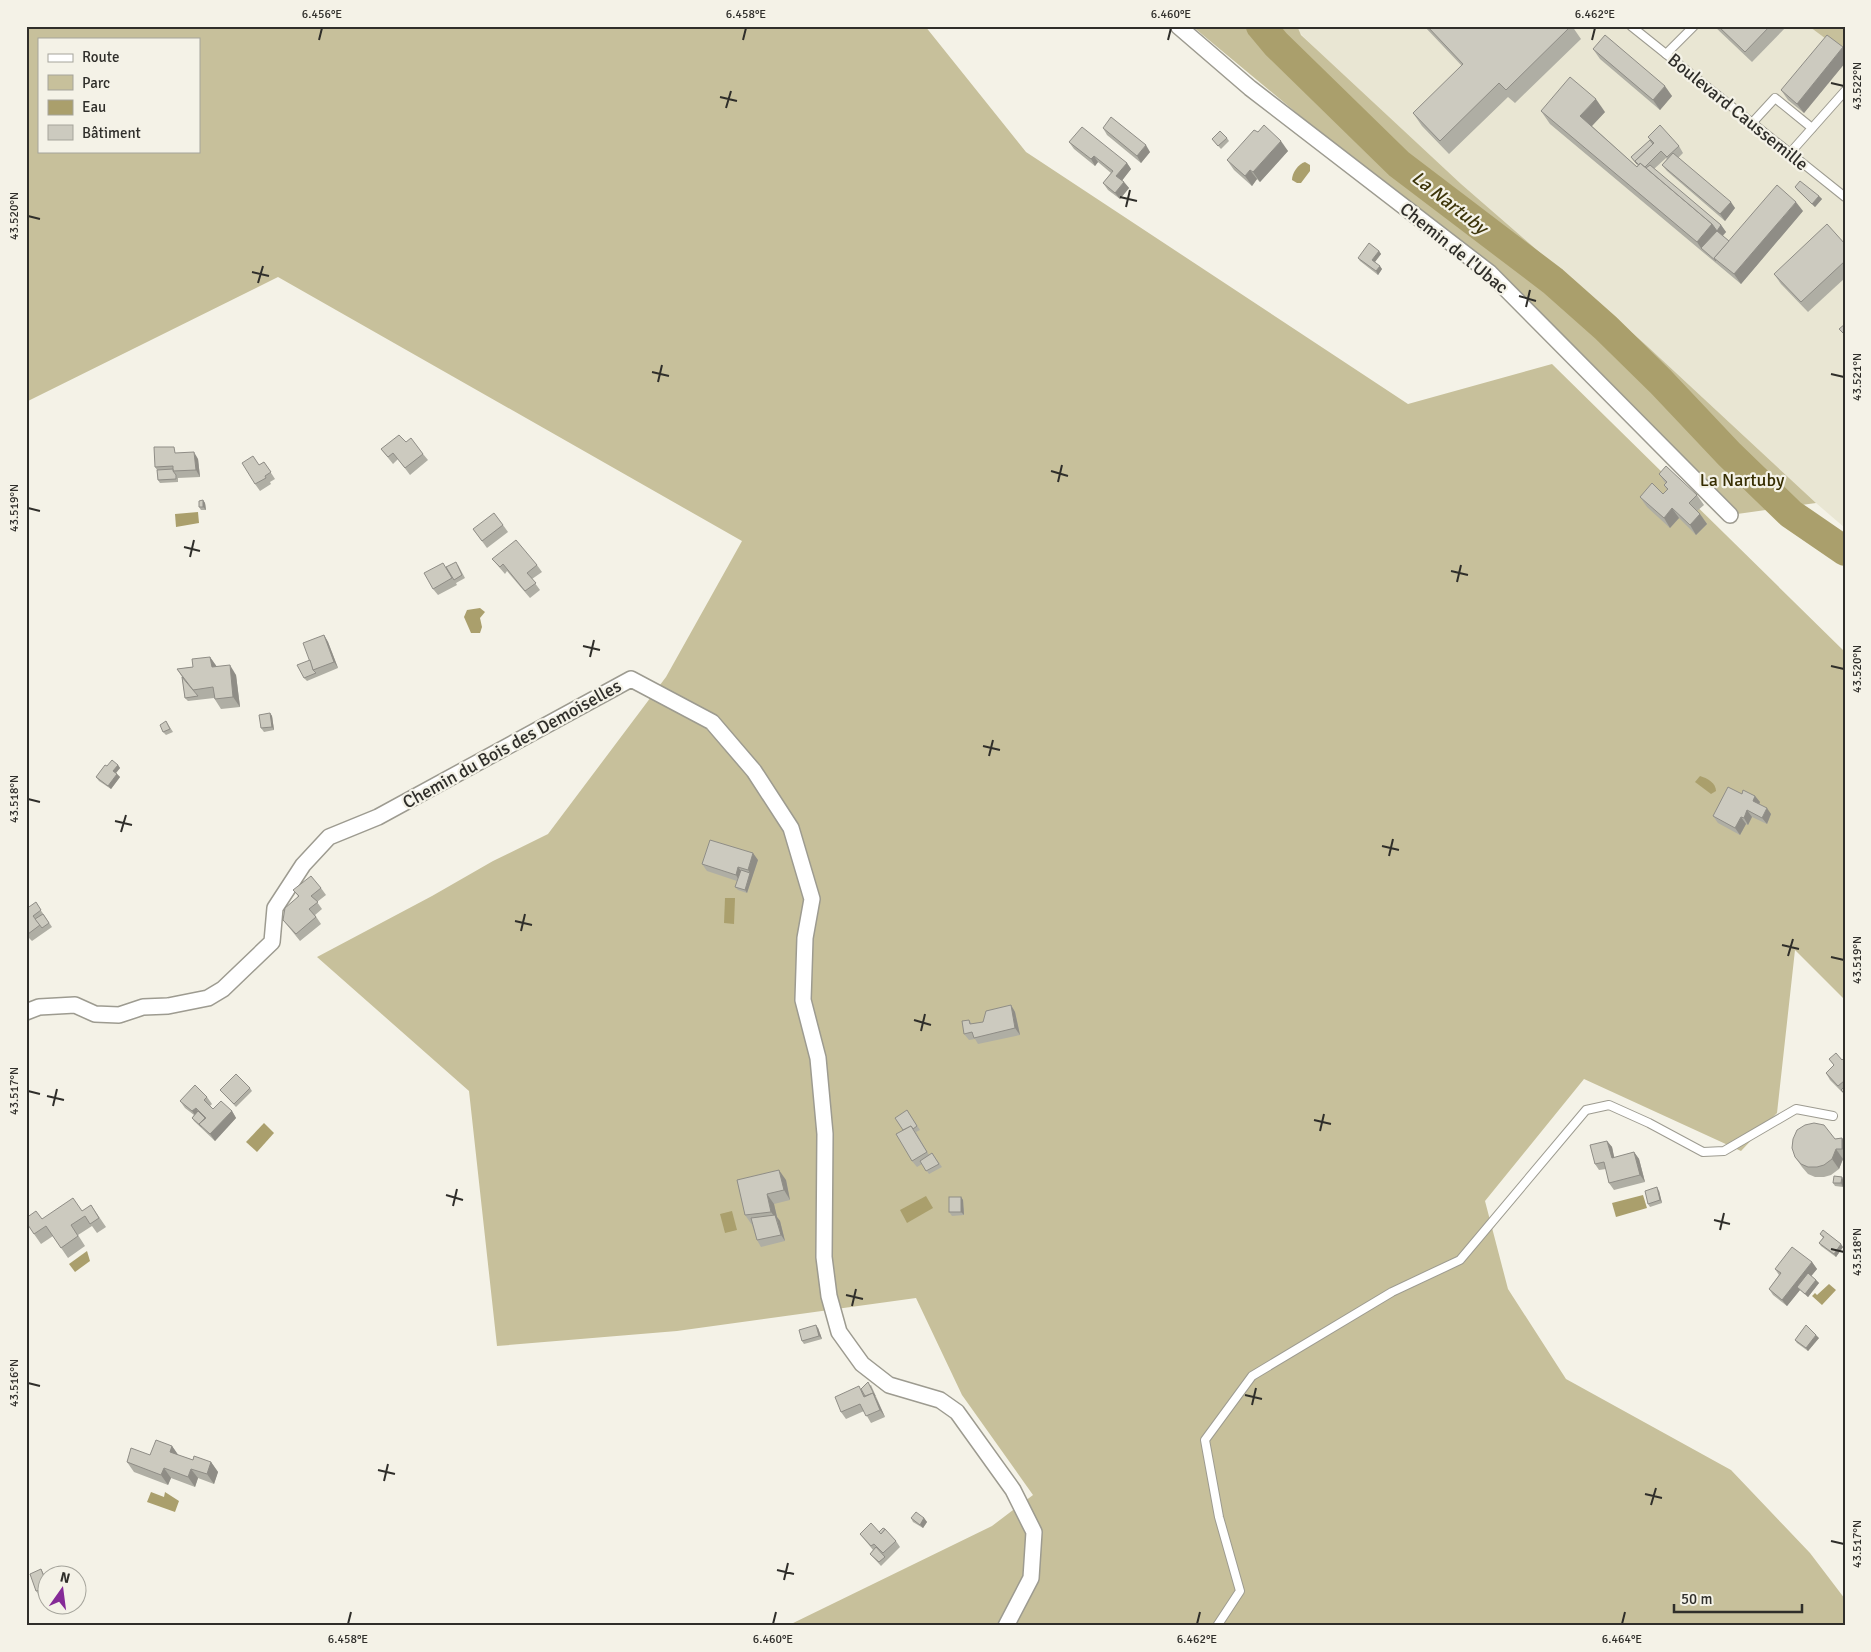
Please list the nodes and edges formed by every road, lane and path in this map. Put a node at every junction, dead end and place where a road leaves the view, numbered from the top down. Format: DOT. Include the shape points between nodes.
graph roads {
  1 [pos="1178,26"];
  2 [pos="1631,26"];
  3 [pos="1694,26"];
  4 [pos="1666,54"];
  5 [pos="1845,91"];
  6 [pos="1781,92"];
  7 [pos="1775,98"];
  8 [pos="1752,123"];
  9 [pos="1812,128"];
  10 [pos="1790,153"];
  11 [pos="1845,197"];
  12 [pos="1730,516"];
  13 [pos="26,1012"];
  14 [pos="1833,1116"];
  15 [pos="1006,1626"];
  16 [pos="1217,1626"];
  1 -- 12 [label="street, Chemin de l'Ubac" via="1250,88 1490,273"];
  2 -- 4 [label="lane, Boulevard Caussemille"];
  3 -- 4 [label="lane"];
  4 -- 8 [label="lane, Boulevard Caussemille"];
  5 -- 9 [label="lane"];
  6 -- 7 [label="lane"];
  7 -- 8 [label="lane"];
  7 -- 9 [label="lane"];
  8 -- 10 [label="lane, Boulevard Caussemille"];
  9 -- 10 [label="lane"];
  10 -- 11 [label="lane, Boulevard Caussemille"];
  13 -- 15 [label="street, Chemin du Bois des Demoiselles" via="39,1007 75,1006 95,1014 119,1015 143,1007 208,998 223,989 272,942 275,908 302,865 329,837 378,817 631,680 712,722 754,771 791,828 812,899 805,938 803,1000 818,1058 825,1134 824,1258 828,1296 839,1332 862,1364 889,1385 940,1400 957,1412 1013,1490 1034,1532 1031,1578"];
  14 -- 16 [label="lane" via="1796,1109 1724,1151 1703,1152 1609,1105 1586,1110 1460,1260 1392,1292 1252,1376 1205,1440 1219,1517 1240,1591"];
}
